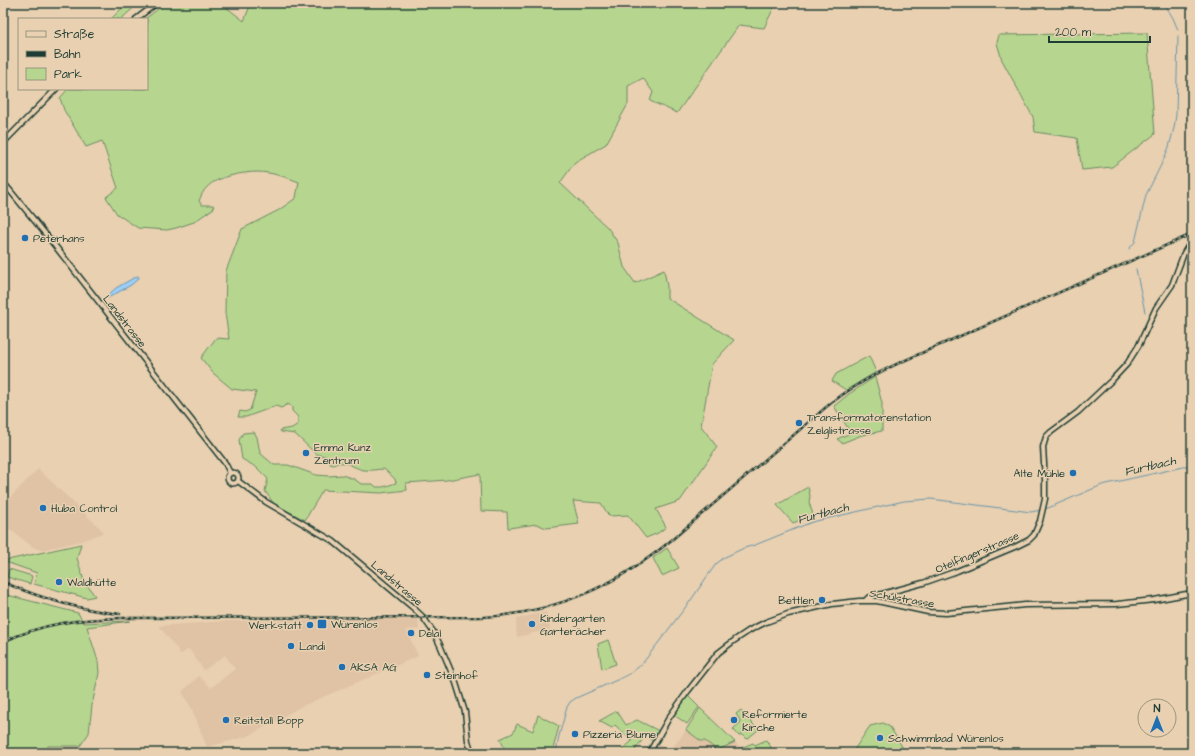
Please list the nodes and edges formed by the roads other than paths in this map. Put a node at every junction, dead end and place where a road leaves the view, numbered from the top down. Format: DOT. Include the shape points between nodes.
graph roads {
  1 [pos="157,3"];
  2 [pos="137,18"];
  3 [pos="55,90"];
  4 [pos="3,143"];
  5 [pos="3,182"];
  6 [pos="1192,240"];
  7 [pos="230,473"];
  8 [pos="238,481"];
  9 [pos="1192,593"];
  10 [pos="866,600"];
  11 [pos="472,753"];
  12 [pos="649,753"];
  1 -- 2 [label="street"];
  3 -- 4 [label="street"];
  5 -- 7 [label="street, Landstrasse" via="215,450"];
  6 -- 10 [label="street, Otelfingerstrasse" via="1184,253 1172,285 1156,308 1143,338 1127,364 1078,412 1046,437 1045,499 1038,529 1034,535 1017,546 942,577"];
  7 -- 8 [label="street" via="237,474"];
  7 -- 8 [label="street" via="229,481 234,484"];
  8 -- 11 [label="street, Landstrasse" via="266,502 338,545 423,618 439,643 456,683 465,712"];
  9 -- 10 [label="street, Schulstrasse" via="1117,604 1017,606 946,613"];
  10 -- 12 [label="street, Schulstrasse" via="832,604 788,614 735,640 710,663 688,691"];
}
